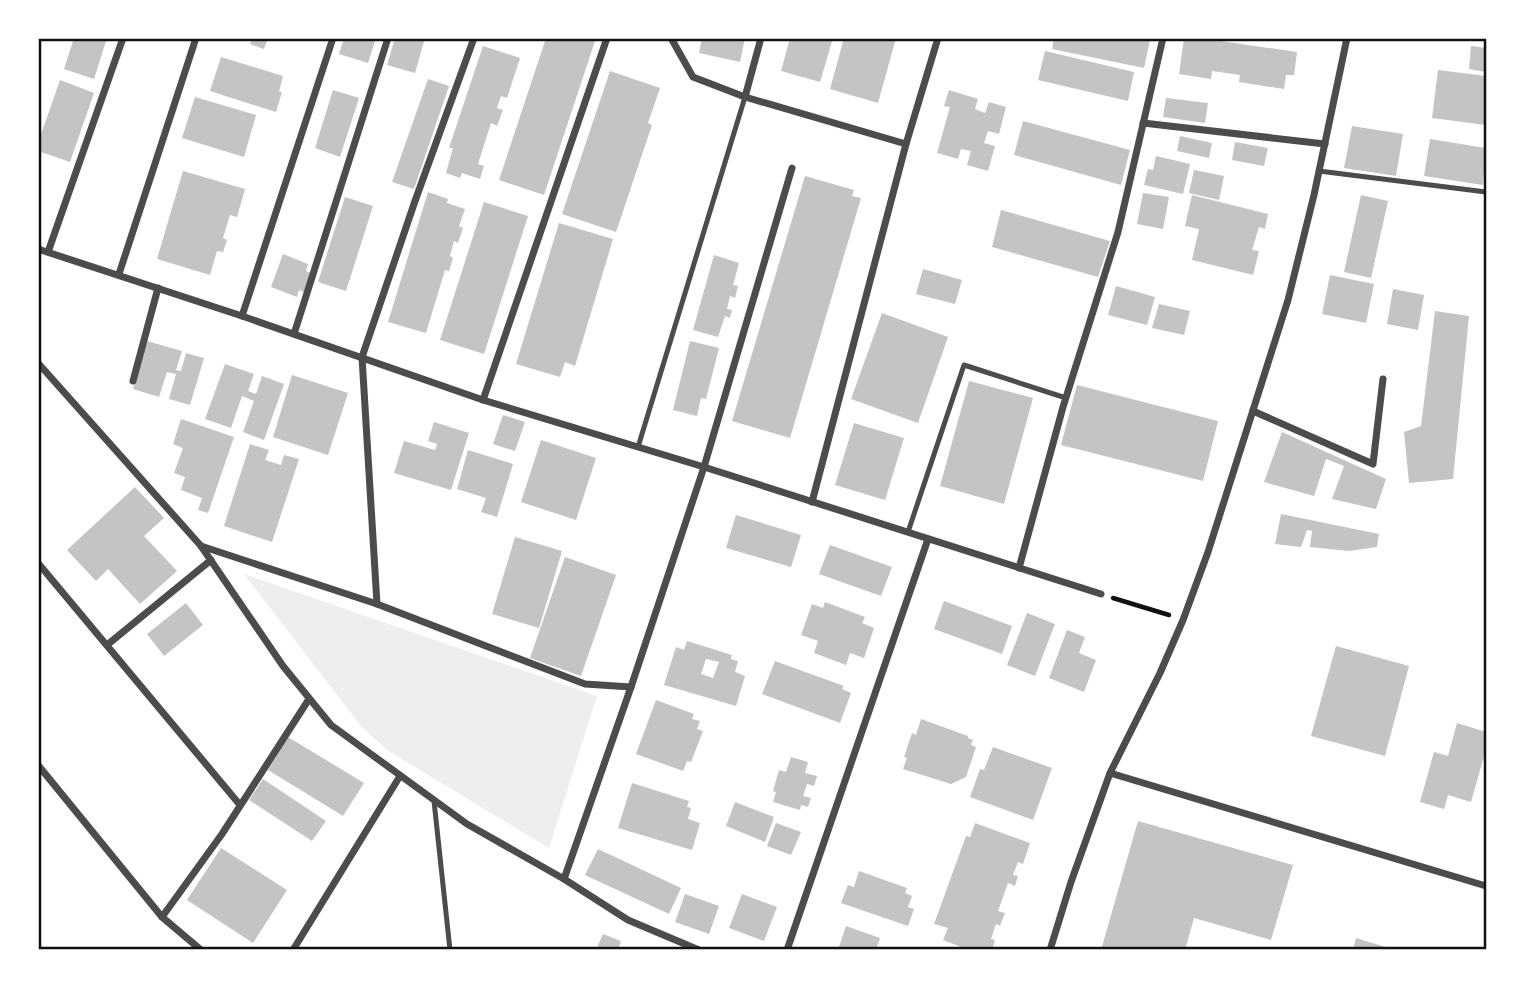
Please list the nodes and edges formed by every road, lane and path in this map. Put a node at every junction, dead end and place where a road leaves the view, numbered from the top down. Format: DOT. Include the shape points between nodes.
graph roads {
  1 [pos="123,38"];
  2 [pos="196,38"];
  3 [pos="333,38"];
  4 [pos="388,38"];
  5 [pos="474,38"];
  6 [pos="607,38"];
  7 [pos="671,38"];
  8 [pos="761,38"];
  9 [pos="938,38"];
  10 [pos="1163,38"];
  11 [pos="1347,38"];
  12 [pos="745,97"];
  13 [pos="1143,124"];
  14 [pos="906,144"];
  15 [pos="1325,144"];
  16 [pos="792,168"];
  17 [pos="1320,171"];
  18 [pos="1486,192"];
  19 [pos="38,249"];
  20 [pos="48,252"];
  21 [pos="119,274"];
  22 [pos="158,288"];
  23 [pos="242,316"];
  24 [pos="294,334"];
  25 [pos="362,357"];
  26 [pos="38,363"];
  27 [pos="1383,379"];
  28 [pos="133,381"];
  29 [pos="1066,398"];
  30 [pos="483,400"];
  31 [pos="1253,411"];
  32 [pos="638,447"];
  33 [pos="704,467"];
  34 [pos="812,502"];
  35 [pos="908,532"];
  36 [pos="928,539"];
  37 [pos="201,546"];
  38 [pos="211,560"];
  39 [pos="38,563"];
  40 [pos="1019,568"];
  41 [pos="1101,594"];
  42 [pos="377,604"];
  43 [pos="1183,620"];
  44 [pos="107,645"];
  45 [pos="631,687"];
  46 [pos="309,699"];
  47 [pos="38,765"];
  48 [pos="1110,773"];
  49 [pos="400,776"];
  50 [pos="434,801"];
  51 [pos="240,805"];
  52 [pos="564,879"];
  53 [pos="1486,886"];
  54 [pos="162,917"];
  55 [pos="201,950"];
  56 [pos="293,950"];
  57 [pos="450,950"];
  58 [pos="699,950"];
  59 [pos="787,950"];
  60 [pos="1050,950"];
  1 -- 20 [label="street"];
  2 -- 21 [label="street"];
  3 -- 23 [label="street"];
  4 -- 24 [label="street"];
  5 -- 25 [label="street"];
  6 -- 30 [label="street"];
  7 -- 12 [label="street" via="693,77"];
  8 -- 12 [label="street"];
  9 -- 14 [label="street"];
  10 -- 13 [label="street"];
  11 -- 15 [label="street"];
  12 -- 14 [label="street"];
  12 -- 32 [label="lane"];
  13 -- 15 [label="street"];
  13 -- 29 [label="street" via="1118,232"];
  14 -- 34 [label="street"];
  15 -- 17 [label="street"];
  16 -- 33 [label="street"];
  17 -- 18 [label="lane"];
  17 -- 31 [label="street" via="1288,300"];
  19 -- 20 [label="street"];
  20 -- 21 [label="street"];
  21 -- 22 [label="street"];
  22 -- 23 [label="street"];
  22 -- 28 [label="street"];
  23 -- 24 [label="street"];
  24 -- 25 [label="street"];
  25 -- 30 [label="street"];
  25 -- 42 [label="street"];
  26 -- 37 [label="street"];
  27 -- 31 [label="street" via="1373,464"];
  29 -- 35 [label="lane" via="964,365"];
  29 -- 40 [label="street"];
  30 -- 32 [label="street"];
  31 -- 43 [label="street"];
  32 -- 33 [label="street"];
  33 -- 34 [label="street"];
  33 -- 45 [label="street"];
  34 -- 35 [label="street"];
  35 -- 36 [label="street"];
  36 -- 40 [label="street"];
  36 -- 59 [label="street"];
  37 -- 38 [label="street"];
  37 -- 42 [label="street"];
  38 -- 44 [label="street"];
  38 -- 46 [label="street"];
  39 -- 44 [label="street"];
  40 -- 41 [label="street"];
  41 -- 43 [label="path"];
  42 -- 45 [label="street" via="585,684"];
  43 -- 48 [label="street"];
  44 -- 51 [label="street"];
  45 -- 52 [label="street"];
  46 -- 49 [label="street" via="331,725"];
  46 -- 51 [label="street"];
  47 -- 54 [label="street"];
  48 -- 53 [label="street"];
  48 -- 60 [label="street"];
  49 -- 50 [label="street"];
  49 -- 56 [label="street"];
  50 -- 52 [label="street"];
  50 -- 57 [label="lane"];
  51 -- 54 [label="street"];
  52 -- 58 [label="street" via="628,920"];
  54 -- 55 [label="street"];
}
